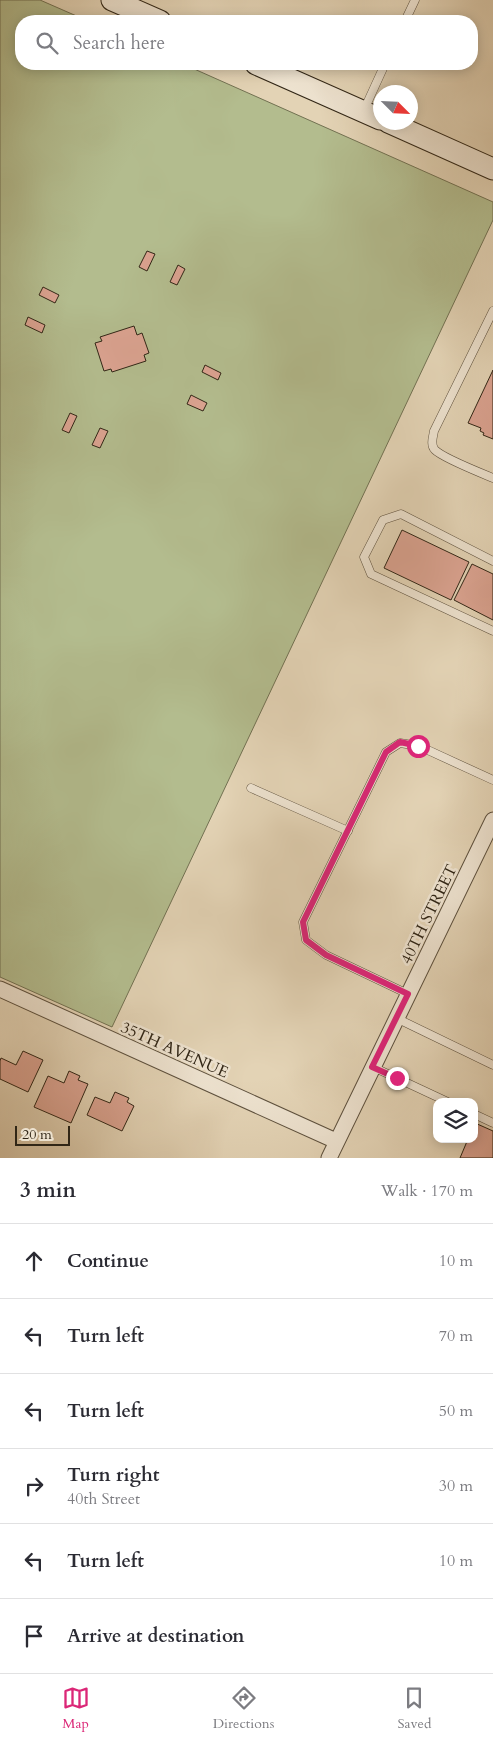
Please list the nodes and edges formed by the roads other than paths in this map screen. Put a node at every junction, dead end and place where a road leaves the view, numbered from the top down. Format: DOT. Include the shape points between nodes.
graph roads {
  1 [pos="112,0"];
  2 [pos="415,0"];
  3 [pos="146,15"];
  4 [pos="408,15"];
  5 [pos="270,70"];
  6 [pos="383,70"];
  7 [pos="372,115"];
  8 [pos="406,130"];
  9 [pos="493,170"];
  10 [pos="493,311"];
  11 [pos="493,478"];
  12 [pos="493,561"];
  13 [pos="493,631"];
  14 [pos="493,780"];
  15 [pos="251,788"];
  16 [pos="493,820"];
  17 [pos="348,831"];
  18 [pos="0,989"];
  19 [pos="408,994"];
  20 [pos="396,1018"];
  21 [pos="493,1065"];
  22 [pos="372,1067"];
  23 [pos="439,1098"];
  24 [pos="478,1116"];
  25 [pos="493,1123"];
  26 [pos="336,1141"];
  27 [pos="329,1158"];
  1 -- 3 [label="main road"];
  2 -- 4 [label="lane"];
  5 -- 7 [label="main road"];
  6 -- 7 [label="lane"];
  8 -- 9 [label="main road"];
  10 -- 11 [label="lane" via="434,431 432,442 434,449 442,455"];
  12 -- 13 [label="lane" via="401,514 383,520 364,557 371,574"];
  14 -- 17 [label="lane" via="418,746 400,742 386,752"];
  15 -- 17 [label="lane"];
  16 -- 19 [label="street, 40TH STREET"];
  17 -- 19 [label="lane" via="303,922 306,940 326,955"];
  18 -- 26 [label="street, 35TH AVENUE"];
  19 -- 20 [label="street, 40TH STREET"];
  20 -- 21 [label="lane"];
  20 -- 22 [label="street, 40TH STREET"];
  22 -- 23 [label="lane"];
  22 -- 26 [label="street, 40TH STREET"];
  24 -- 25 [label="lane"];
  26 -- 27 [label="street, 40TH STREET"];
}
